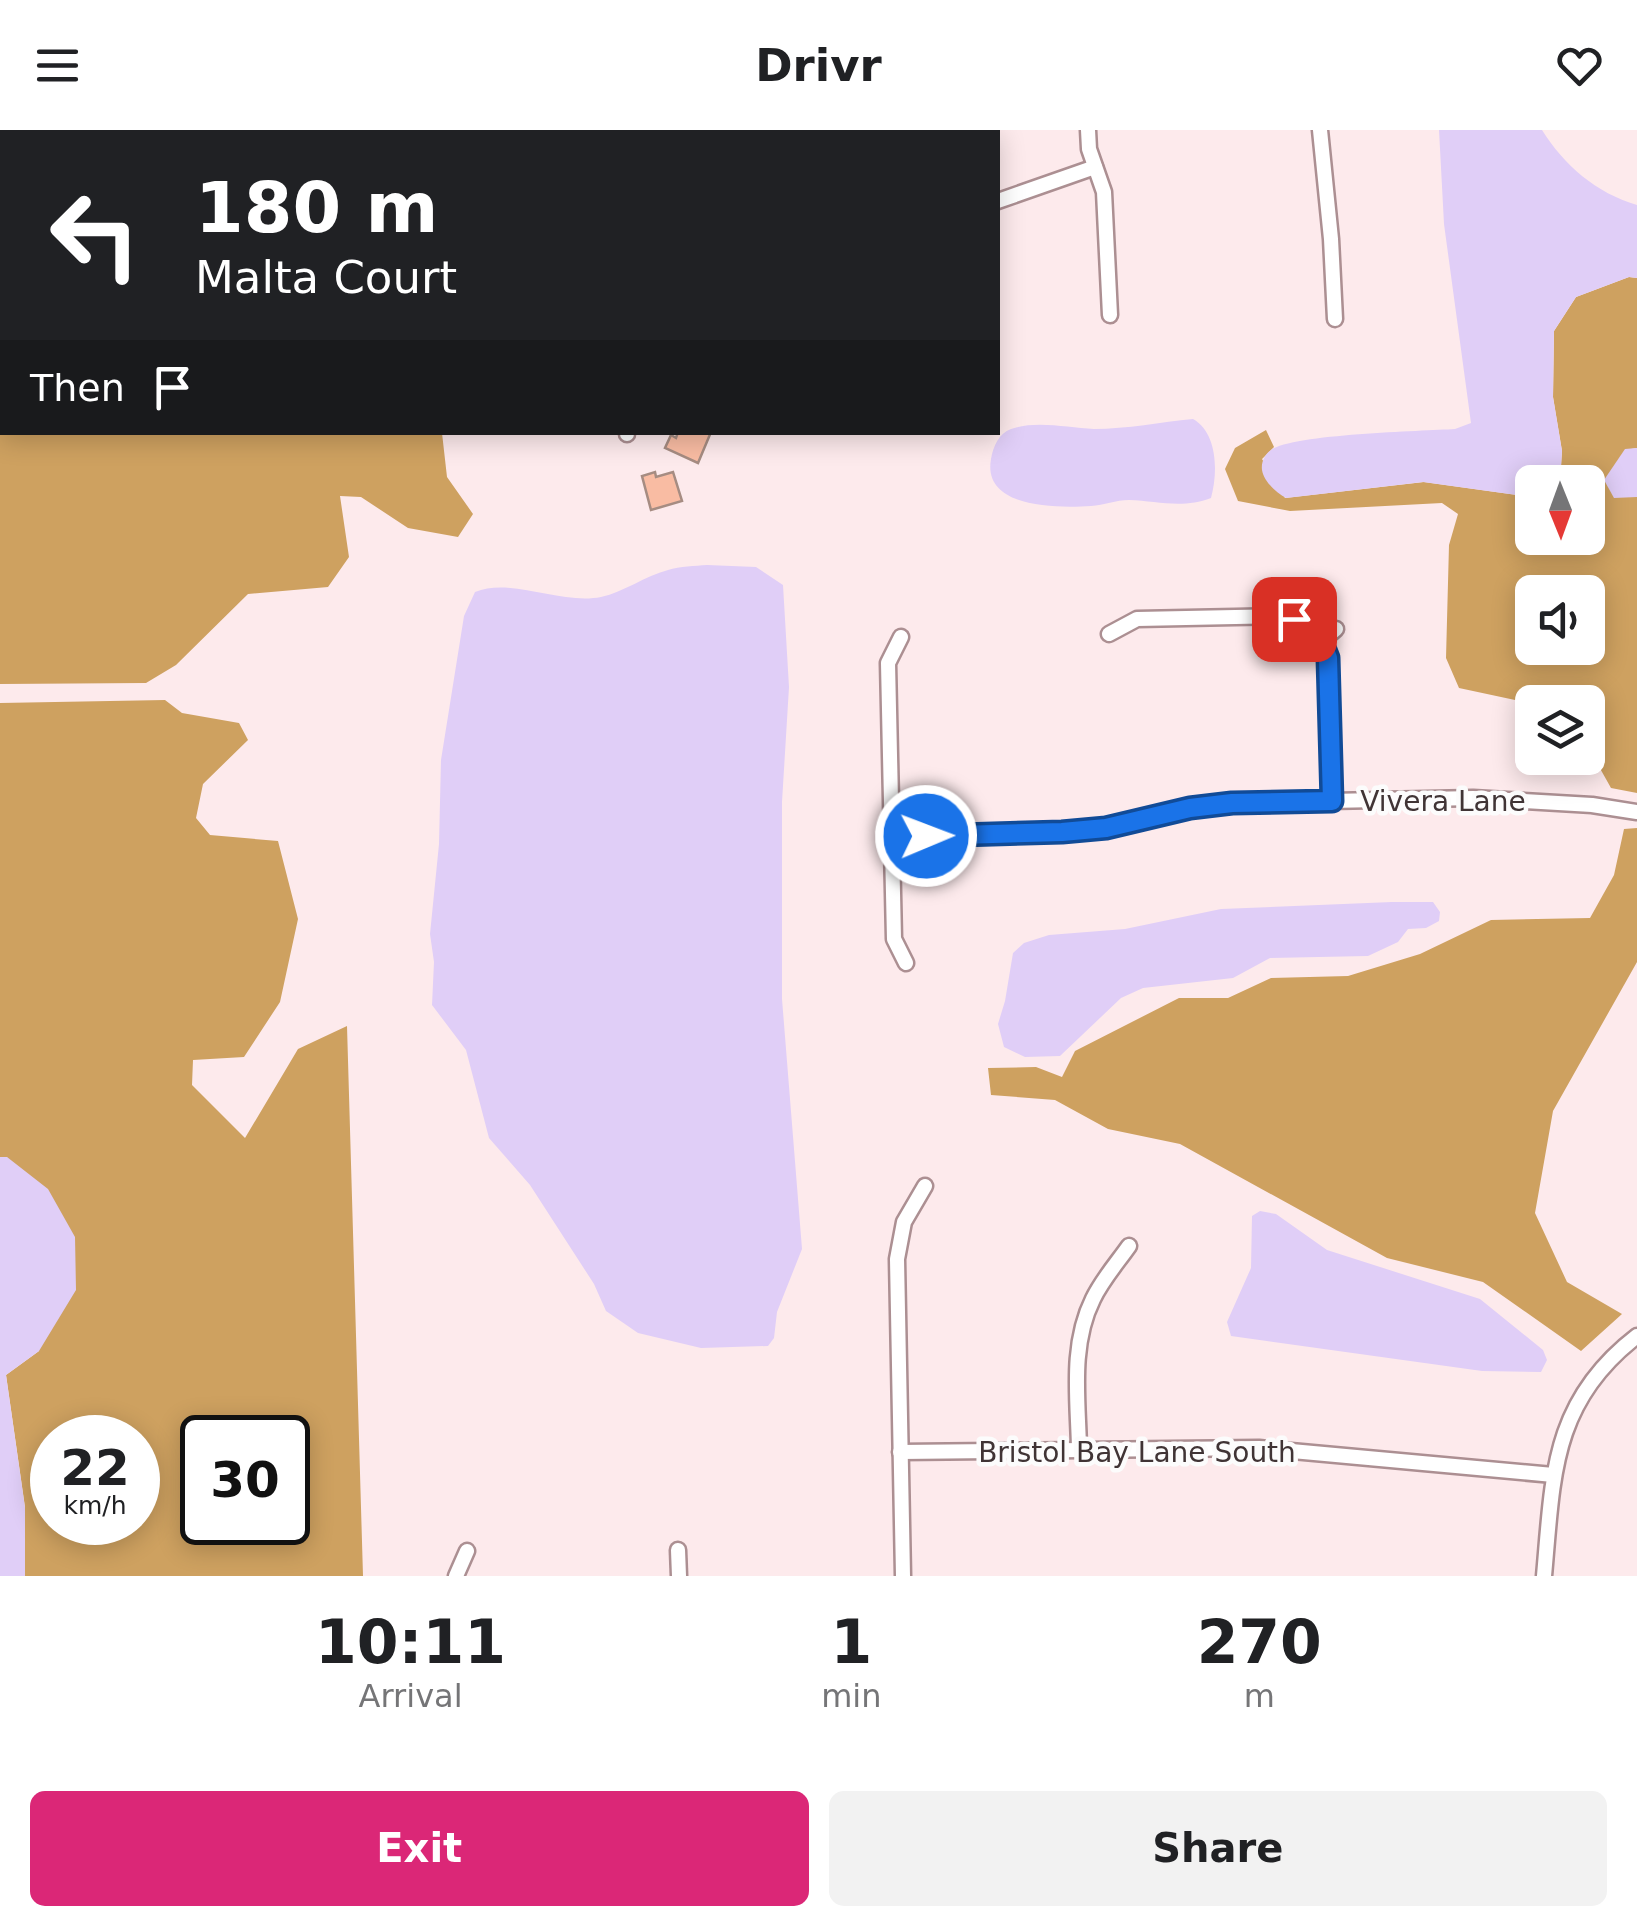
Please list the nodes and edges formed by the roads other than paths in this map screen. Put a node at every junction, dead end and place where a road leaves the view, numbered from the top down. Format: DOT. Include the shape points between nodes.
graph roads {
  1 [pos="1088,130"];
  2 [pos="1320,130"];
  3 [pos="1095,166"];
  4 [pos="1000,200"];
  5 [pos="1110,314"];
  6 [pos="1336,319"];
  7 [pos="1336,630"];
  8 [pos="1109,634"];
  9 [pos="901,636"];
  10 [pos="1322,640"];
  11 [pos="1332,801"];
  12 [pos="1637,812"];
  13 [pos="892,836"];
  14 [pos="906,963"];
  15 [pos="925,1186"];
  16 [pos="1129,1246"];
  17 [pos="1637,1336"];
  18 [pos="1079,1448"];
  19 [pos="900,1452"];
  20 [pos="1553,1476"];
  21 [pos="678,1550"];
  22 [pos="467,1551"];
  23 [pos="456,1576"];
  24 [pos="678,1576"];
  25 [pos="904,1576"];
  26 [pos="1544,1576"];
  1 -- 3 [label="street"];
  2 -- 6 [label="street"];
  3 -- 4 [label="street"];
  3 -- 5 [label="street" via="1104,192"];
  7 -- 10 [label="street"];
  8 -- 10 [label="street" via="1137,619 1279,616 1310,626"];
  9 -- 13 [label="street" via="888,663"];
  10 -- 11 [label="street"];
  11 -- 12 [label="street, Vivera Lane" via="1527,799"];
  11 -- 13 [label="street, Vivera Lane" via="1218,805 1062,832"];
  13 -- 14 [label="street" via="894,939"];
  15 -- 19 [label="street" via="898,1239"];
  16 -- 18 [label="street" via="1084,1323"];
  17 -- 20 [label="street" via="1616,1352 1571,1414"];
  18 -- 19 [label="street, Bristol Bay Lane South"];
  18 -- 20 [label="street, Bristol Bay Lane South" via="1258,1448"];
  19 -- 25 [label="street"];
  20 -- 26 [label="street"];
  21 -- 24 [label="street"];
  22 -- 23 [label="street"];
}
